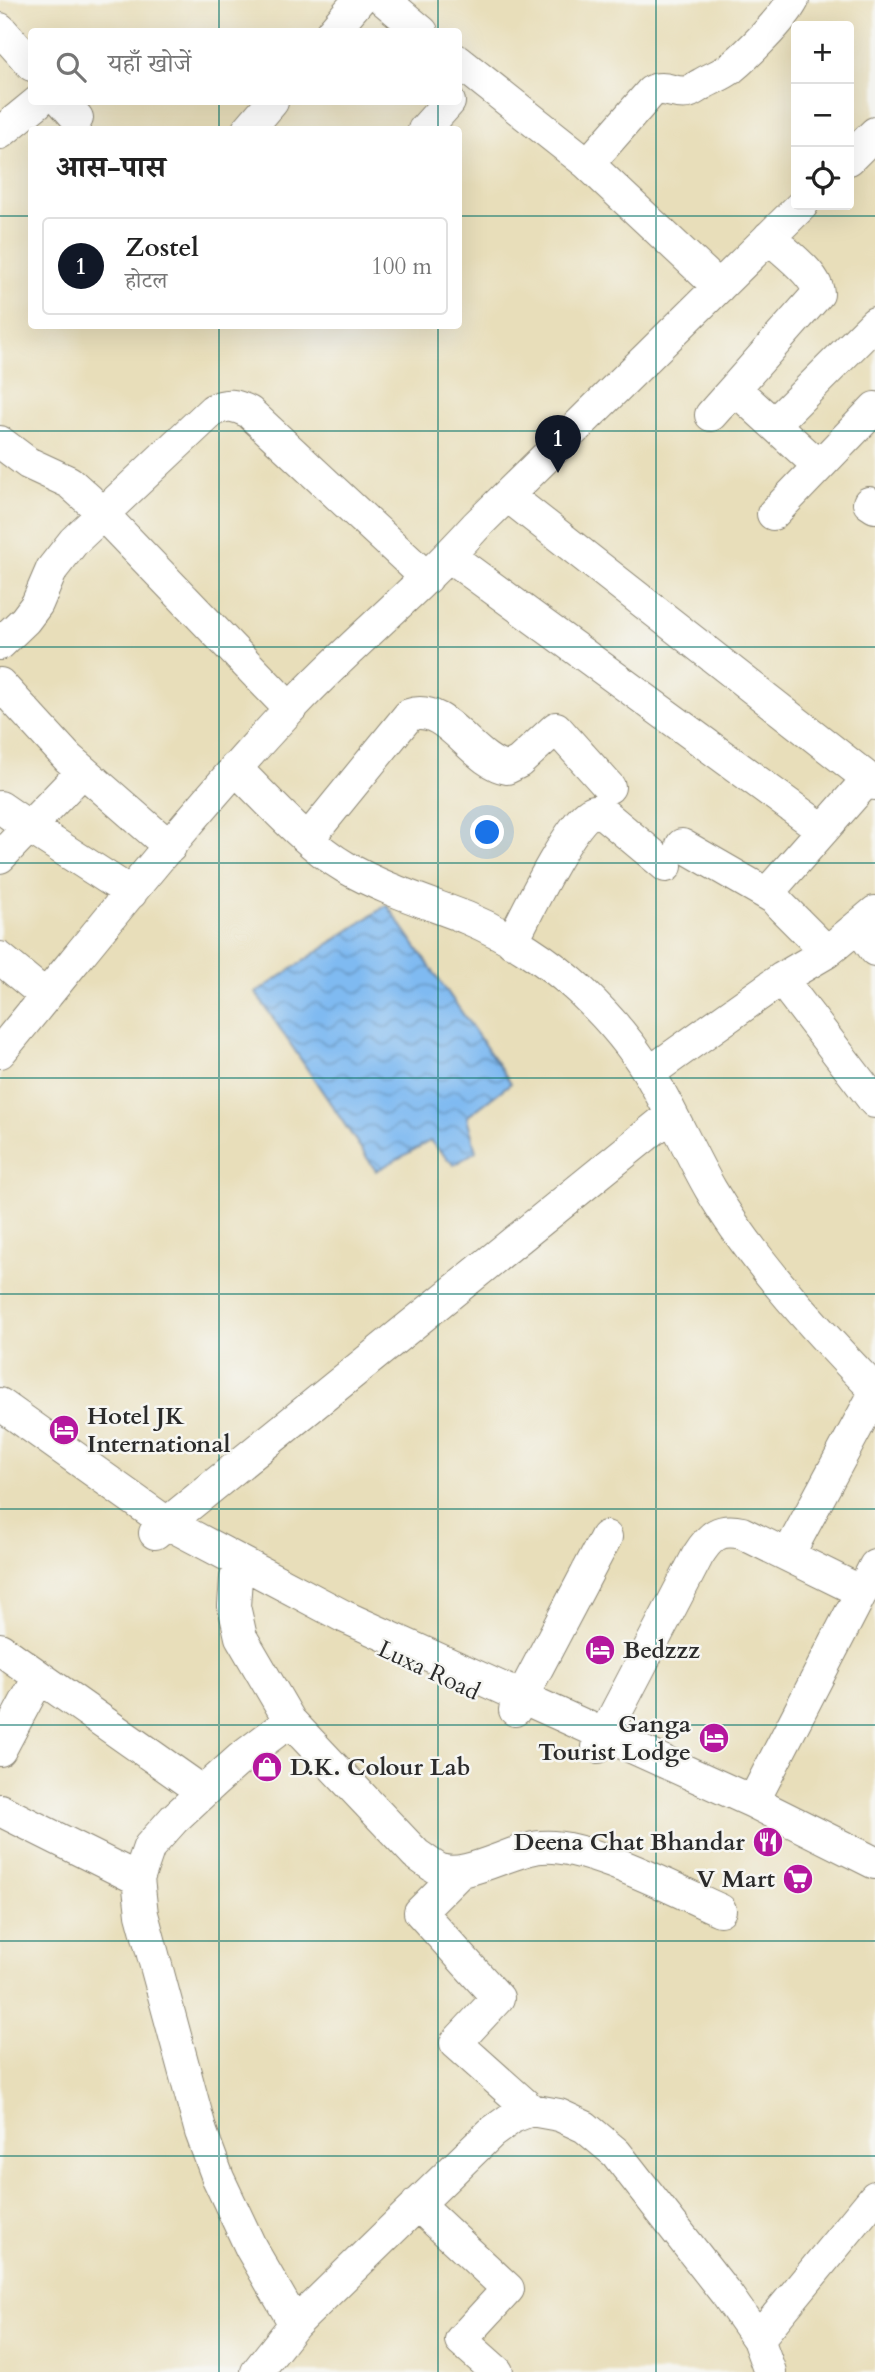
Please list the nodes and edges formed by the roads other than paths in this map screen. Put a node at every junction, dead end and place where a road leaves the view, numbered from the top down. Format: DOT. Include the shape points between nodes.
graph roads {
  1 [pos="359,0"];
  2 [pos="384,0"];
  3 [pos="793,0"];
  4 [pos="335,28"];
  5 [pos="417,28"];
  6 [pos="0,29"];
  7 [pos="28,60"];
  8 [pos="464,76"];
  9 [pos="34,105"];
  10 [pos="269,105"];
  11 [pos="446,105"];
  12 [pos="251,126"];
  13 [pos="428,126"];
  14 [pos="0,133"];
  15 [pos="875,134"];
  16 [pos="854,154"];
  17 [pos="588,164"];
  18 [pos="797,210"];
  19 [pos="769,237"];
  20 [pos="719,287"];
  21 [pos="875,323"];
  22 [pos="735,389"];
  23 [pos="875,408"];
  24 [pos="711,415"];
  25 [pos="774,424"];
  26 [pos="0,442"];
  27 [pos="819,466"];
  28 [pos="508,496"];
  29 [pos="102,512"];
  30 [pos="773,514"];
  31 [pos="438,567"];
  32 [pos="0,644"];
  33 [pos="0,684"];
  34 [pos="290,709"];
  35 [pos="235,768"];
  36 [pos="83,771"];
  37 [pos="872,782"];
  38 [pos="609,787"];
  39 [pos="0,807"];
  40 [pos="29,827"];
  41 [pos="822,829"];
  42 [pos="309,839"];
  43 [pos="170,847"];
  44 [pos="0,857"];
  45 [pos="131,893"];
  46 [pos="774,898"];
  47 [pos="869,929"];
  48 [pos="512,942"];
  49 [pos="827,952"];
  50 [pos="0,958"];
  51 [pos="781,979"];
  52 [pos="46,996"];
  53 [pos="0,1052"];
  54 [pos="649,1073"];
  55 [pos="875,1102"];
  56 [pos="671,1115"];
  57 [pos="875,1392"];
  58 [pos="0,1404"];
  59 [pos="0,1428"];
  60 [pos="161,1528"];
  61 [pos="606,1537"];
  62 [pos="788,1555"];
  63 [pos="236,1578"];
  64 [pos="868,1579"];
  65 [pos="0,1649"];
  66 [pos="39,1677"];
  67 [pos="518,1703"];
  68 [pos="289,1721"];
  69 [pos="601,1741"];
  70 [pos="0,1750"];
  71 [pos="203,1792"];
  72 [pos="753,1802"];
  73 [pos="0,1810"];
  74 [pos="875,1863"];
  75 [pos="461,1871"];
  76 [pos="138,1879"];
  77 [pos="875,1880"];
  78 [pos="720,1910"];
  79 [pos="531,2110"];
  80 [pos="875,2197"];
  81 [pos="416,2204"];
  82 [pos="295,2324"];
  83 [pos="758,2339"];
  84 [pos="257,2372"];
  85 [pos="497,2372"];
  86 [pos="770,2372"];
  1 -- 4 [label="street"];
  2 -- 5 [label="street"];
  3 -- 17 [label="street" via="722,75 687,92 663,88 651,92"];
  6 -- 7 [label="street"];
  8 -- 17 [label="street"];
  9 -- 14 [label="street"];
  10 -- 12 [label="street"];
  11 -- 13 [label="street"];
  15 -- 16 [label="street"];
  17 -- 20 [label="street"];
  18 -- 19 [label="street"];
  19 -- 20 [label="street"];
  19 -- 22 [label="street" via="814,279 818,294"];
  20 -- 28 [label="street"];
  21 -- 25 [label="street"];
  22 -- 24 [label="street"];
  22 -- 25 [label="street"];
  23 -- 27 [label="street"];
  25 -- 27 [label="street"];
  26 -- 29 [label="street" via="28,463 69,482"];
  27 -- 30 [label="street"];
  28 -- 31 [label="street"];
  28 -- 37 [label="street"];
  29 -- 31 [label="street" via="224,404 249,412"];
  29 -- 32 [label="street" via="59,558 37,604"];
  29 -- 34 [label="street"];
  31 -- 34 [label="street"];
  31 -- 41 [label="street"];
  33 -- 36 [label="street"];
  34 -- 35 [label="street"];
  35 -- 42 [label="street"];
  35 -- 43 [label="street"];
  36 -- 40 [label="street"];
  36 -- 43 [label="street"];
  37 -- 41 [label="street"];
  38 -- 42 [label="street" via="556,728 507,768 495,764 435,716 418,712 409,715"];
  39 -- 40 [label="street"];
  40 -- 44 [label="street"];
  40 -- 45 [label="street"];
  41 -- 46 [label="street" via="775,882"];
  42 -- 48 [label="street" via="343,866 374,882 470,919"];
  43 -- 45 [label="street"];
  45 -- 52 [label="street"];
  46 -- 48 [label="street" via="674,855 597,811 570,836"];
  46 -- 49 [label="street"];
  47 -- 49 [label="street"];
  48 -- 54 [label="street" via="581,992 617,1028"];
  49 -- 51 [label="street"];
  50 -- 52 [label="street"];
  51 -- 54 [label="street"];
  51 -- 55 [label="street"];
  52 -- 53 [label="street"];
  54 -- 56 [label="street"];
  56 -- 57 [label="street" via="712,1192 745,1240"];
  56 -- 60 [label="street"];
  57 -- 62 [label="street"];
  58 -- 60 [label="street"];
  59 -- 60 [label="street, Luxa Road"];
  60 -- 63 [label="street, Luxa Road"];
  60 -- 67 [label="street"];
  61 -- 67 [label="street"];
  62 -- 64 [label="street"];
  62 -- 69 [label="street" via="730,1530 706,1544"];
  63 -- 67 [label="street, Luxa Road" via="370,1643"];
  63 -- 68 [label="street" via="234,1606 241,1637"];
  64 -- 72 [label="street"];
  65 -- 66 [label="street"];
  66 -- 70 [label="street"];
  66 -- 71 [label="street"];
  67 -- 69 [label="street, Luxa Road"];
  68 -- 71 [label="street"];
  68 -- 75 [label="street" via="416,1854 440,1870"];
  69 -- 72 [label="street"];
  69 -- 77 [label="street, Luxa Road"];
  71 -- 76 [label="street" via="149,1847"];
  72 -- 74 [label="street"];
  73 -- 76 [label="street"];
  75 -- 78 [label="street" via="514,1852 566,1847"];
  75 -- 79 [label="street" via="420,1912 498,1998 456,2043"];
  76 -- 82 [label="street" via="142,1914 201,2132 251,2248"];
  79 -- 81 [label="street" via="491,2133"];
  79 -- 83 [label="street" via="559,2115 585,2127 616,2153"];
  80 -- 83 [label="street"];
  81 -- 82 [label="street"];
  81 -- 85 [label="street" via="508,2289 461,2340"];
  82 -- 84 [label="street"];
  83 -- 86 [label="street"];
}
